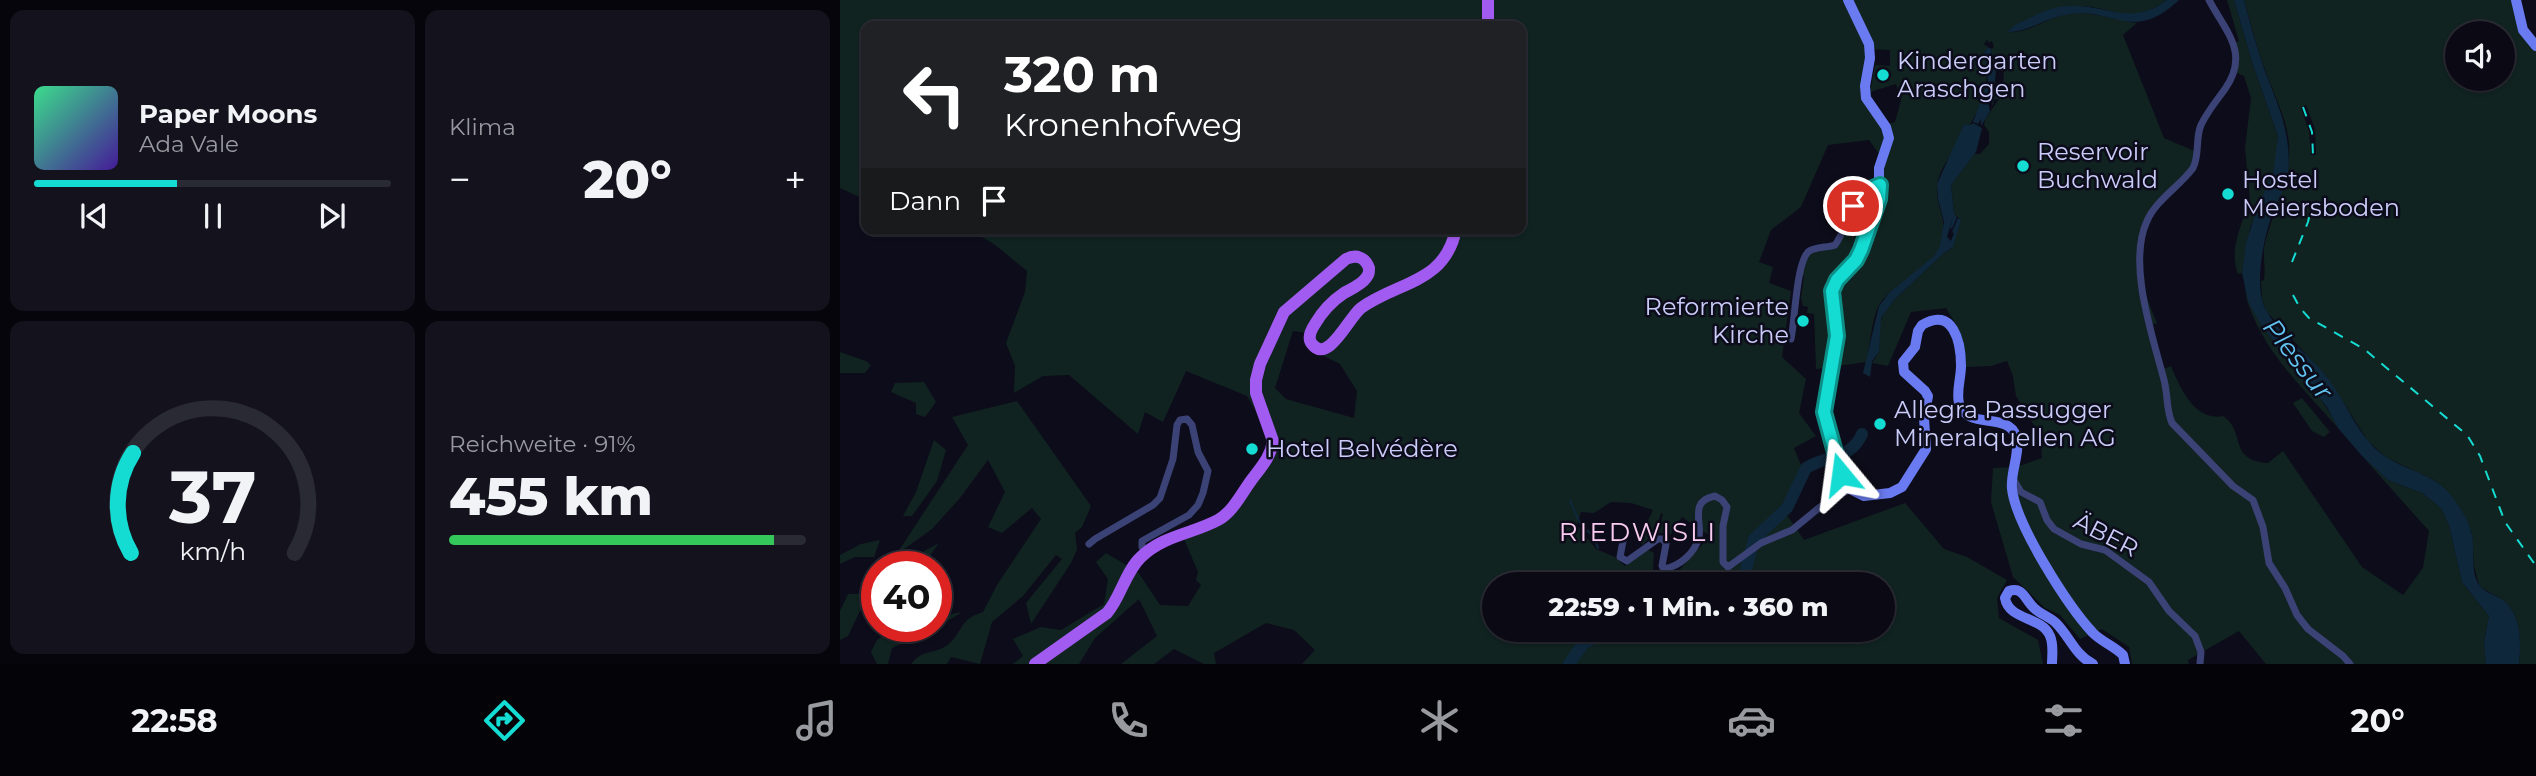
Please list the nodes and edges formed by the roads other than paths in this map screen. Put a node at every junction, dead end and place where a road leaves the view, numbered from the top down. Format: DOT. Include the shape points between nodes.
graph roads {
  1 [pos="1488,0"];
  2 [pos="1848,0"];
  3 [pos="2209,0"];
  4 [pos="2516,0"];
  5 [pos="1488,21"];
  6 [pos="2536,46"];
  7 [pos="1880,185"];
  8 [pos="1454,235"];
  9 [pos="1791,339"];
  10 [pos="2012,477"];
  11 [pos="1850,489"];
  12 [pos="1623,541"];
  13 [pos="1089,544"];
  14 [pos="1146,554"];
  15 [pos="1035,664"];
  16 [pos="2052,664"];
  17 [pos="2093,664"];
  18 [pos="2124,664"];
  19 [pos="2200,664"];
  20 [pos="2350,664"];
  1 -- 5 [label="main road"];
  2 -- 7 [label="street" via="1869,44 1866,98 1889,135 1879,168"];
  3 -- 20 [label="street" via="2233,44 2237,66 2202,122 2197,158 2190,172 2151,213 2144,227 2141,266 2150,336 2172,423 2233,486 2253,500 2269,563 2297,615"];
  4 -- 6 [label="street" via="2521,27"];
  7 -- 9 [label="street" via="1859,196 1835,245 1805,256"];
  7 -- 11 [label="street" via="1861,250 1832,291 1837,336 1824,412 1844,483"];
  8 -- 14 [label="main road" via="1436,268 1360,309 1326,349 1312,344 1311,331 1331,303 1366,278 1367,262 1356,256 1346,259 1289,307 1259,364 1256,380 1257,397 1273,436 1266,461 1227,513 1176,534"];
  10 -- 11 [label="street" via="2014,432 2005,424 1970,416 1961,407 1961,363 1953,326 1943,320 1924,323 1916,348 1902,367 1928,396 1924,453 1907,481 1894,492 1868,497"];
  10 -- 18 [label="street" via="2014,498 2038,553 2086,624 2123,654"];
  10 -- 19 [label="street, ÄBER" via="2021,492 2041,504 2054,529 2081,544 2105,550 2148,581 2168,611 2194,634 2201,649"];
  11 -- 12 [label="street" via="1792,530 1727,567 1723,561 1727,507 1720,498 1712,496 1698,510 1699,536 1692,551 1667,569 1661,565 1666,546 1663,539 1627,561 1620,557"];
  13 -- 14 [label="street" via="1158,501 1173,459 1177,425 1187,419 1208,471 1203,494 1191,514 1142,541"];
  14 -- 15 [label="main road" via="1136,563 1108,613"];
  16 -- 17 [label="street" via="2048,632 2010,609 2005,601 2009,591 2021,591"];
}
